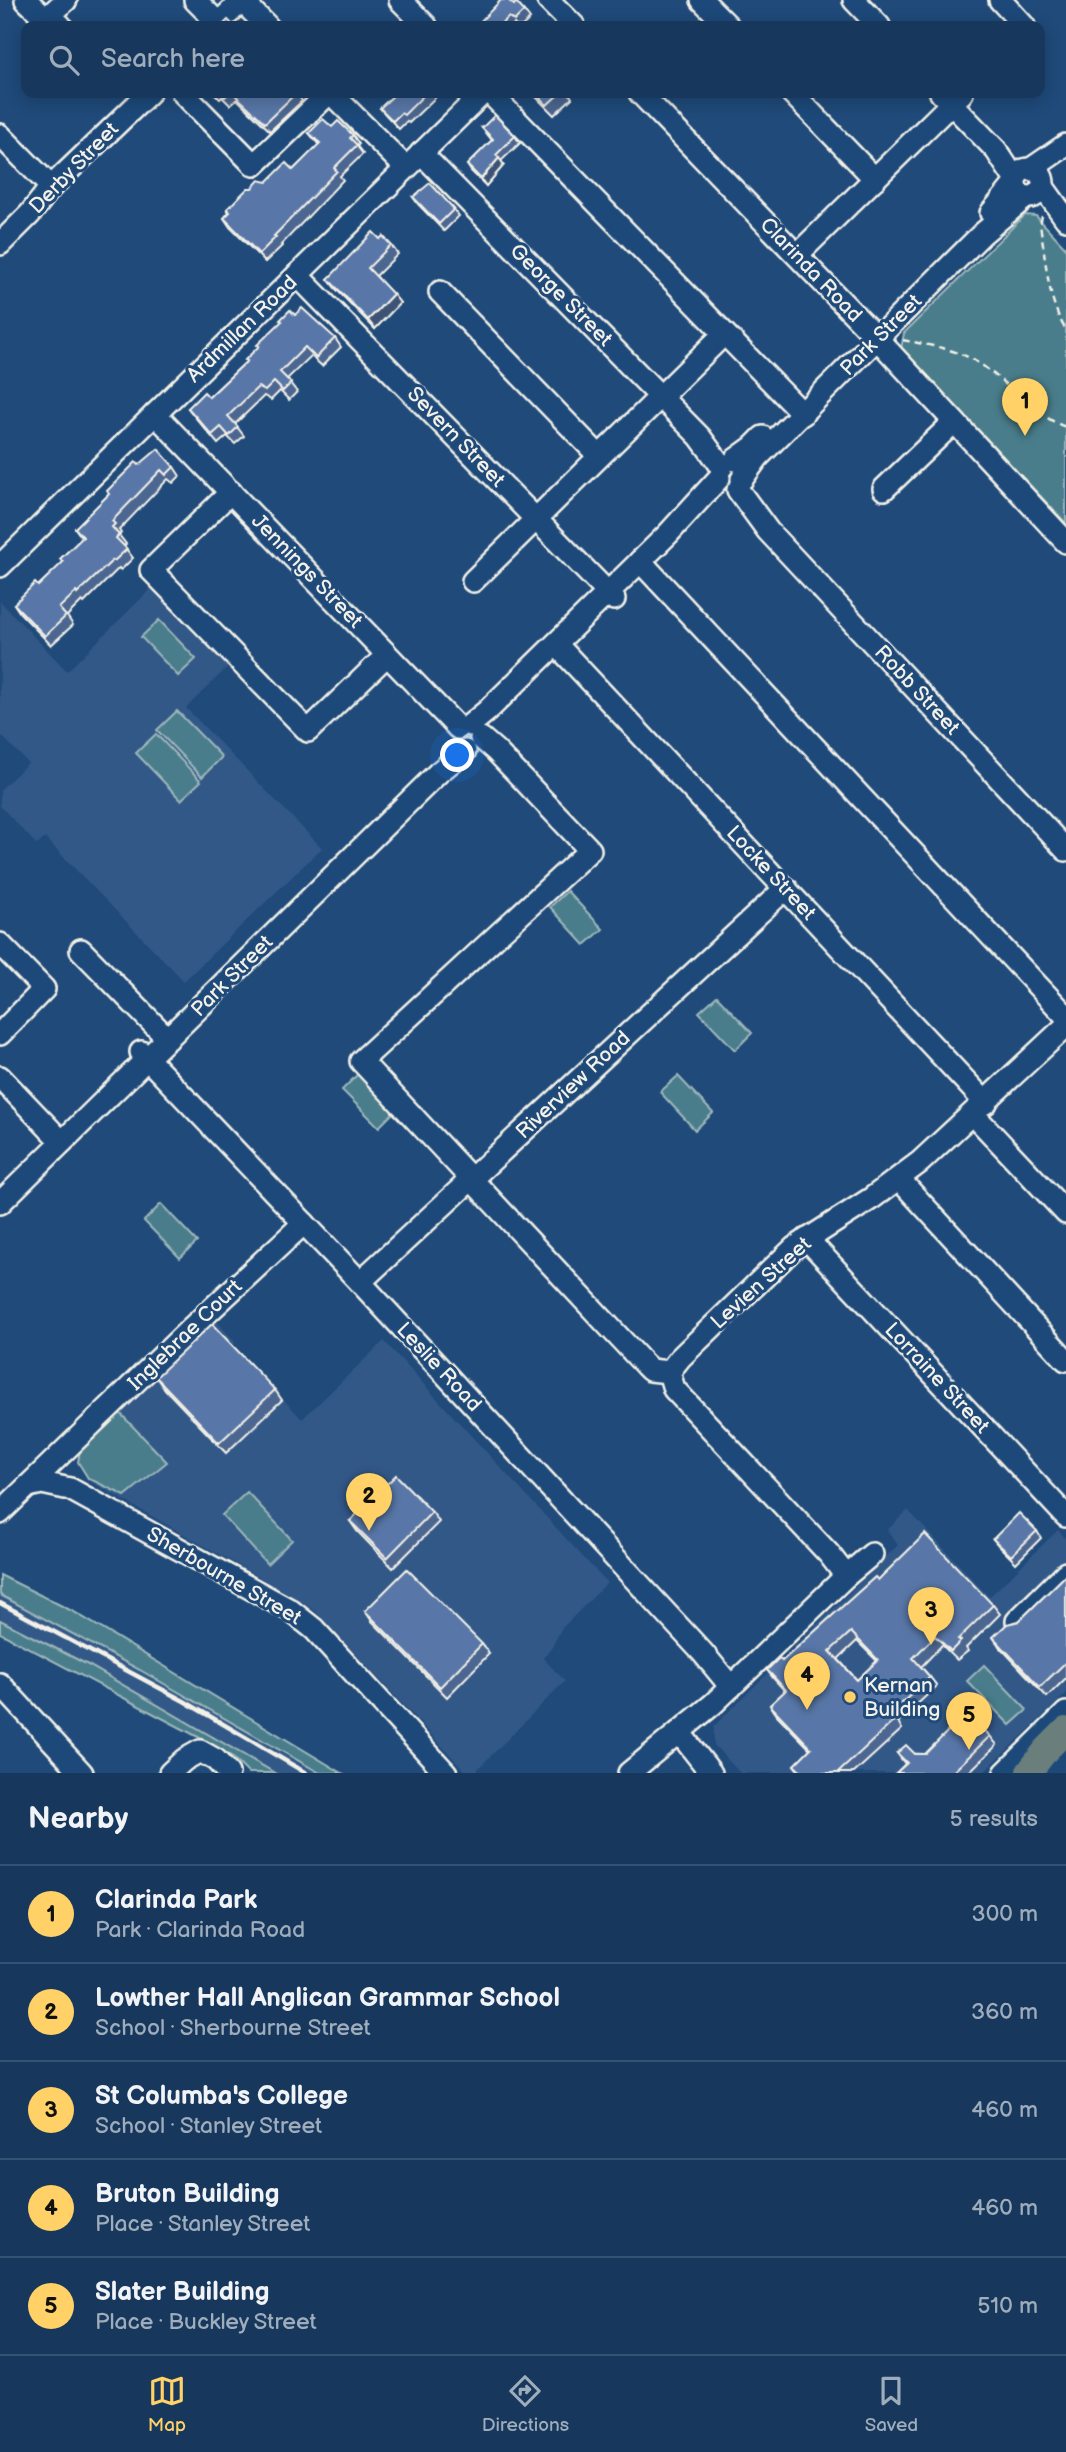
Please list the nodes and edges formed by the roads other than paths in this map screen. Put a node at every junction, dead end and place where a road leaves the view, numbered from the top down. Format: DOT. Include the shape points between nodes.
graph roads {
  1 [pos="26,0"];
  2 [pos="66,0"];
  3 [pos="195,0"];
  4 [pos="242,0"];
  5 [pos="400,0"];
  6 [pos="702,0"];
  7 [pos="854,0"];
  8 [pos="1000,0"];
  9 [pos="55,21"];
  10 [pos="213,21"];
  11 [pos="221,21"];
  12 [pos="262,21"];
  13 [pos="421,21"];
  14 [pos="723,21"];
  15 [pos="873,21"];
  16 [pos="1019,21"];
  17 [pos="135,98"];
  18 [pos="188,98"];
  19 [pos="325,98"];
  20 [pos="336,98"];
  21 [pos="478,98"];
  22 [pos="495,98"];
  23 [pos="645,98"];
  24 [pos="797,98"];
  25 [pos="950,98"];
  26 [pos="954,98"];
  27 [pos="0,135"];
  28 [pos="1066,146"];
  29 [pos="413,161"];
  30 [pos="875,179"];
  31 [pos="51,187"];
  32 [pos="1037,191"];
  33 [pos="0,244"];
  34 [pos="797,255"];
  35 [pos="298,275"];
  36 [pos="440,292"];
  37 [pos="724,334"];
  38 [pos="881,337"];
  39 [pos="662,397"];
  40 [pos="799,410"];
  41 [pos="156,414"];
  42 [pos="954,422"];
  43 [pos="599,456"];
  44 [pos="730,477"];
  45 [pos="884,489"];
  46 [pos="231,492"];
  47 [pos="536,520"];
  48 [pos="1066,542"];
  49 [pos="643,564"];
  50 [pos="0,566"];
  51 [pos="474,581"];
  52 [pos="611,596"];
  53 [pos="559,648"];
  54 [pos="387,655"];
  55 [pos="468,736"];
  56 [pos="1066,850"];
  57 [pos="786,888"];
  58 [pos="0,944"];
  59 [pos="81,950"];
  60 [pos="1066,1016"];
  61 [pos="0,1034"];
  62 [pos="165,1036"];
  63 [pos="1062,1039"];
  64 [pos="145,1055"];
  65 [pos="0,1077"];
  66 [pos="979,1108"];
  67 [pos="59,1139"];
  68 [pos="470,1179"];
  69 [pos="899,1180"];
  70 [pos="0,1190"];
  71 [pos="0,1203"];
  72 [pos="1066,1213"];
  73 [pos="304,1223"];
  74 [pos="807,1239"];
  75 [pos="360,1282"];
  76 [pos="1066,1360"];
  77 [pos="669,1372"];
  78 [pos="68,1449"];
  79 [pos="28,1486"];
  80 [pos="70,1489"];
  81 [pos="0,1513"];
  82 [pos="1066,1516"];
  83 [pos="872,1554"];
  84 [pos="1066,1573"];
  85 [pos="846,1576"];
  86 [pos="1017,1620"];
  87 [pos="0,1684"];
  88 [pos="731,1687"];
  89 [pos="1066,1713"];
  90 [pos="1066,1730"];
  91 [pos="679,1732"];
  92 [pos="1066,1747"];
  93 [pos="82,1773"];
  94 [pos="170,1773"];
  95 [pos="228,1773"];
  96 [pos="446,1773"];
  97 [pos="629,1773"];
  98 [pos="710,1773"];
  99 [pos="1005,1773"];
  100 [pos="1029,1773"];
  101 [pos="1053,1773"];
  1 -- 9 [label="street" via="46,19"];
  2 -- 9 [label="street"];
  3 -- 10 [label="street"];
  4 -- 11 [label="street"];
  4 -- 12 [label="street"];
  5 -- 13 [label="street"];
  6 -- 14 [label="street"];
  7 -- 15 [label="street"];
  8 -- 16 [label="street"];
  17 -- 31 [label="street, Derby Street"];
  18 -- 19 [label="street" via="254,165"];
  20 -- 29 [label="street, George Street"];
  21 -- 29 [label="street, Ardmillan Road"];
  22 -- 37 [label="street"];
  23 -- 34 [label="street, Clarinda Road"];
  24 -- 30 [label="street"];
  25 -- 30 [label="street"];
  26 -- 32 [label="street"];
  27 -- 31 [label="street"];
  28 -- 32 [label="street, Park Street"];
  29 -- 35 [label="street, Ardmillan Road"];
  29 -- 39 [label="street, George Street"];
  30 -- 34 [label="street"];
  31 -- 33 [label="street, Derby Street"];
  32 -- 38 [label="street, Park Street" via="982,234"];
  34 -- 38 [label="street, Clarinda Road"];
  35 -- 41 [label="street, Ardmillan Road"];
  35 -- 47 [label="street, Severn Street"];
  36 -- 43 [label="street"];
  37 -- 39 [label="street"];
  37 -- 40 [label="street"];
  38 -- 40 [label="street, Park Street"];
  38 -- 42 [label="street, Clarinda Road"];
  39 -- 43 [label="street"];
  39 -- 44 [label="street, George Street"];
  40 -- 44 [label="street, Park Street" via="753,447"];
  41 -- 46 [label="street, Jennings Street"];
  41 -- 50 [label="street, Ardmillan Road"];
  42 -- 45 [label="street"];
  42 -- 48 [label="street, Clarinda Road"];
  43 -- 47 [label="street"];
  44 -- 49 [label="street, Park Street" via="702,512"];
  44 -- 56 [label="street, Robb Street" via="768,531"];
  46 -- 54 [label="street, Jennings Street"];
  46 -- 54 [label="street" via="151,570 308,731"];
  47 -- 51 [label="street"];
  47 -- 52 [label="street, Severn Street"];
  49 -- 52 [label="street, Park Street"];
  49 -- 60 [label="street"];
  52 -- 53 [label="street, Park Street"];
  53 -- 55 [label="street, Park Street"];
  53 -- 57 [label="street, Locke Street"];
  54 -- 55 [label="street, Jennings Street"];
  55 -- 62 [label="street, Park Street" via="439,772"];
  55 -- 68 [label="street, Jennings Street" via="496,751 590,850 361,1061"];
  57 -- 66 [label="street, Locke Street"];
  57 -- 68 [label="street, Riverview Road"];
  58 -- 61 [label="street" via="44,989"];
  59 -- 62 [label="street"];
  62 -- 64 [label="street, Park Street"];
  63 -- 66 [label="street, Levien Street"];
  64 -- 67 [label="street, Park Street"];
  64 -- 73 [label="street, Leslie Road"];
  65 -- 67 [label="street"];
  66 -- 69 [label="street, Levien Street"];
  66 -- 72 [label="street, Locke Street"];
  67 -- 70 [label="street, Park Street"];
  67 -- 71 [label="street, Park Street"];
  68 -- 75 [label="street, Riverview Road"];
  68 -- 77 [label="street" via="650,1370"];
  69 -- 74 [label="street, Levien Street"];
  69 -- 76 [label="street"];
  73 -- 75 [label="street, Leslie Road"];
  73 -- 78 [label="street, Inglebrae Court"];
  74 -- 77 [label="street, Levien Street"];
  74 -- 82 [label="street, Lorraine Street"];
  75 -- 88 [label="street, Leslie Road"];
  77 -- 85 [label="street" via="674,1389"];
  78 -- 79 [label="street, Inglebrae Court"];
  78 -- 80 [label="street" via="63,1475"];
  79 -- 80 [label="street, Sherbourne Street" via="43,1483"];
  79 -- 81 [label="street"];
  80 -- 96 [label="street, Sherbourne Street" via="301,1617"];
  83 -- 85 [label="street"];
  84 -- 86 [label="street"];
  85 -- 88 [label="street"];
  87 -- 93 [label="street"];
  88 -- 91 [label="street"];
  89 -- 99 [label="street"];
  90 -- 100 [label="main road"];
  91 -- 97 [label="street"];
  91 -- 98 [label="street"];
  92 -- 100 [label="main road"];
  92 -- 101 [label="street"];
  94 -- 95 [label="street" via="201,1751"];
}
